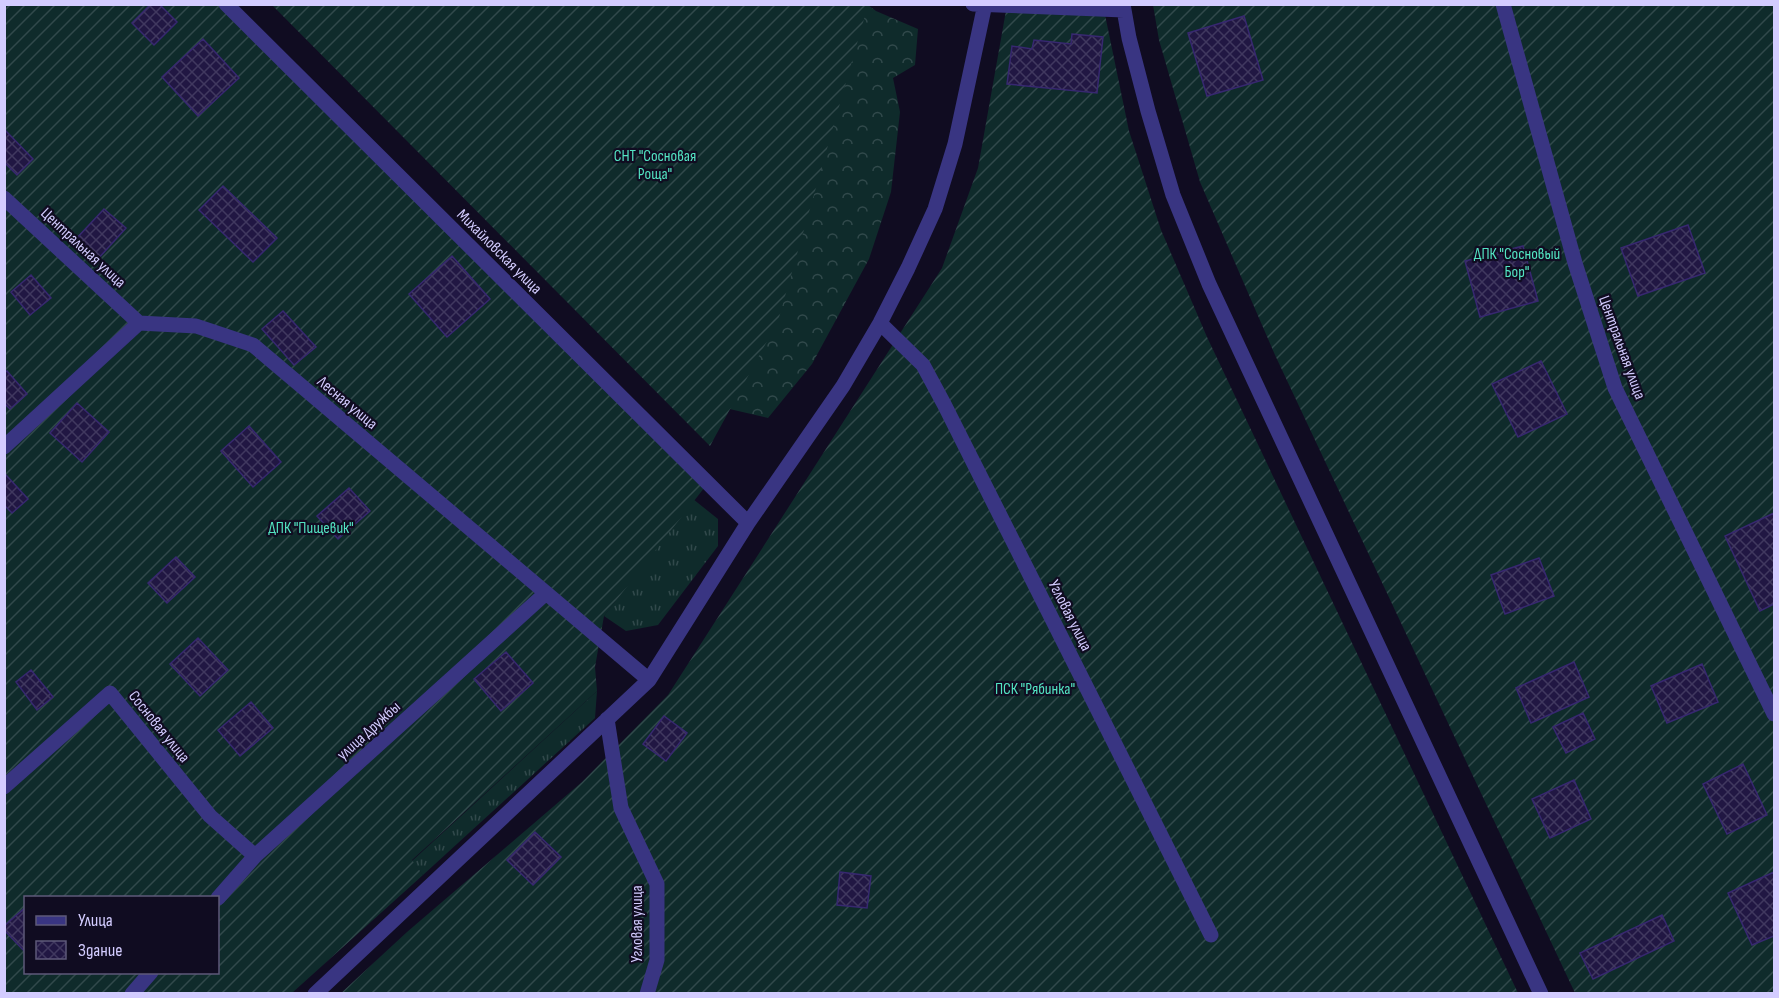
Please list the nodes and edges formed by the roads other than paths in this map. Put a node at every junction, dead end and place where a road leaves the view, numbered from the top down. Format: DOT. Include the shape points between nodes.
graph roads {
  1 [pos="226,4"];
  2 [pos="1503,4"];
  3 [pos="981,5"];
  4 [pos="1066,6"];
  5 [pos="1124,7"];
  6 [pos="4,198"];
  7 [pos="139,323"];
  8 [pos="880,323"];
  9 [pos="4,447"];
  10 [pos="748,523"];
  11 [pos="546,593"];
  12 [pos="649,680"];
  13 [pos="1774,714"];
  14 [pos="607,719"];
  15 [pos="4,787"];
  16 [pos="255,856"];
  17 [pos="219,897"];
  18 [pos="1211,935"];
  19 [pos="148,974"];
  20 [pos="132,993"];
  21 [pos="315,993"];
  22 [pos="647,993"];
  23 [pos="1541,993"];
  1 -- 10 [label="street, Михайловская улица"];
  2 -- 13 [label="street, Центральная улица" via="1575,263 1615,388"];
  3 -- 4 [label="street"];
  3 -- 8 [label="street" via="956,144 935,210"];
  4 -- 5 [label="street"];
  5 -- 23 [label="street" via="1148,111 1173,195 1209,284"];
  6 -- 7 [label="street, Центральная улица"];
  7 -- 9 [label="street"];
  7 -- 11 [label="street, Лесная улица" via="196,326 253,345"];
  8 -- 10 [label="street" via="843,386"];
  8 -- 18 [label="street, Угловая улица" via="923,365"];
  10 -- 12 [label="street"];
  11 -- 12 [label="street, Лесная улица"];
  11 -- 16 [label="street, улица Дружбы"];
  12 -- 14 [label="street"];
  14 -- 21 [label="street"];
  14 -- 22 [label="street, Угловая улица" via="621,808 657,884 657,960"];
  15 -- 16 [label="street, Сосновая улица" via="111,693 210,816"];
  16 -- 17 [label="street, улица Дружбы"];
  19 -- 20 [label="street"];
}
